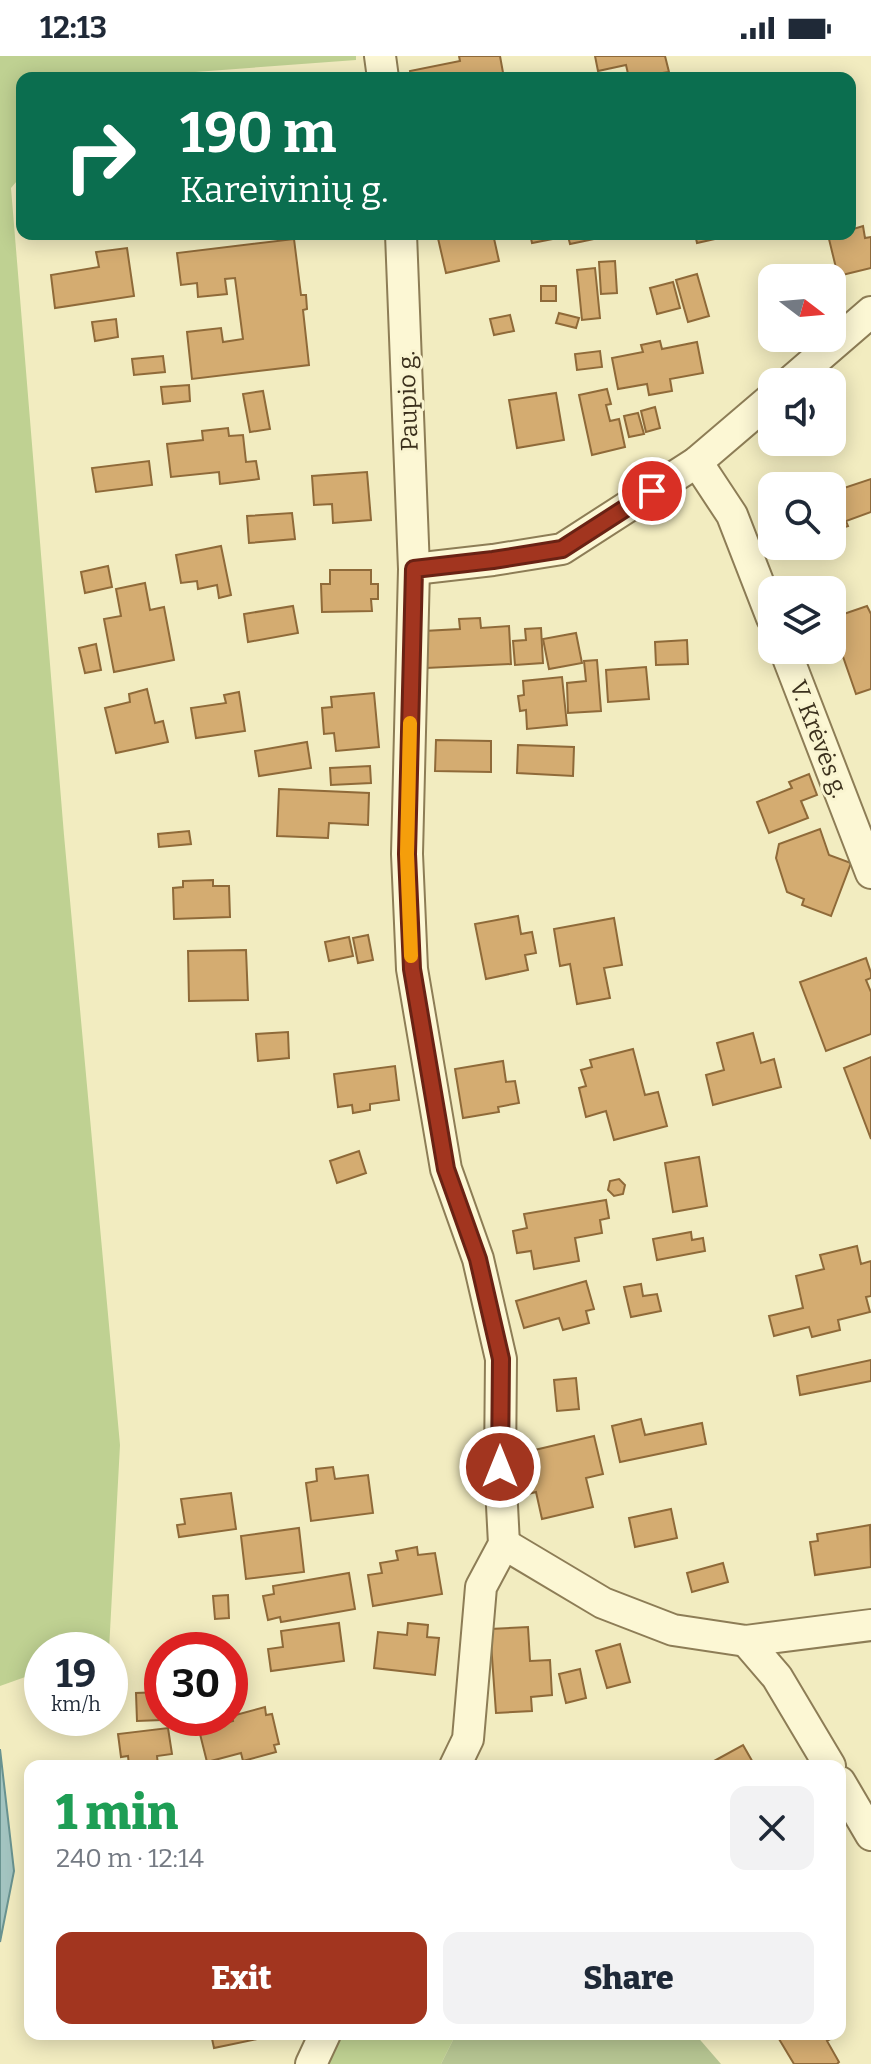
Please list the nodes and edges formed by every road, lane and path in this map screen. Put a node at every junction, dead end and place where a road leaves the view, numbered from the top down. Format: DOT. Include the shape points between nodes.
graph roads {
  1 [pos="401,240"];
  2 [pos="871,312"];
  3 [pos="806,368"];
  4 [pos="758,410"];
  5 [pos="697,462"];
  6 [pos="414,569"];
  7 [pos="758,582"];
  8 [pos="790,664"];
  9 [pos="871,873"];
  10 [pos="504,1544"];
  11 [pos="871,1625"];
  12 [pos="746,1641"];
  13 [pos="458,1760"];
  14 [pos="826,1760"];
  15 [pos="846,1792"];
  16 [pos="871,1835"];
  17 [pos="322,2040"];
  18 [pos="311,2064"];
  1 -- 6 [label="street, Paupio g."];
  2 -- 3 [label="street"];
  4 -- 5 [label="street"];
  5 -- 6 [label="street" via="562,549"];
  5 -- 7 [label="street" via="732,515"];
  6 -- 10 [label="street, Paupio g." via="407,854 412,969 446,1169 478,1259 501,1359"];
  8 -- 9 [label="street, V. Krėvės g."];
  10 -- 12 [label="street" via="603,1603 673,1630"];
  10 -- 13 [label="street" via="481,1587 468,1739"];
  11 -- 12 [label="street"];
  12 -- 14 [label="street" via="777,1677"];
  15 -- 16 [label="street"];
  17 -- 18 [label="street"];
}
